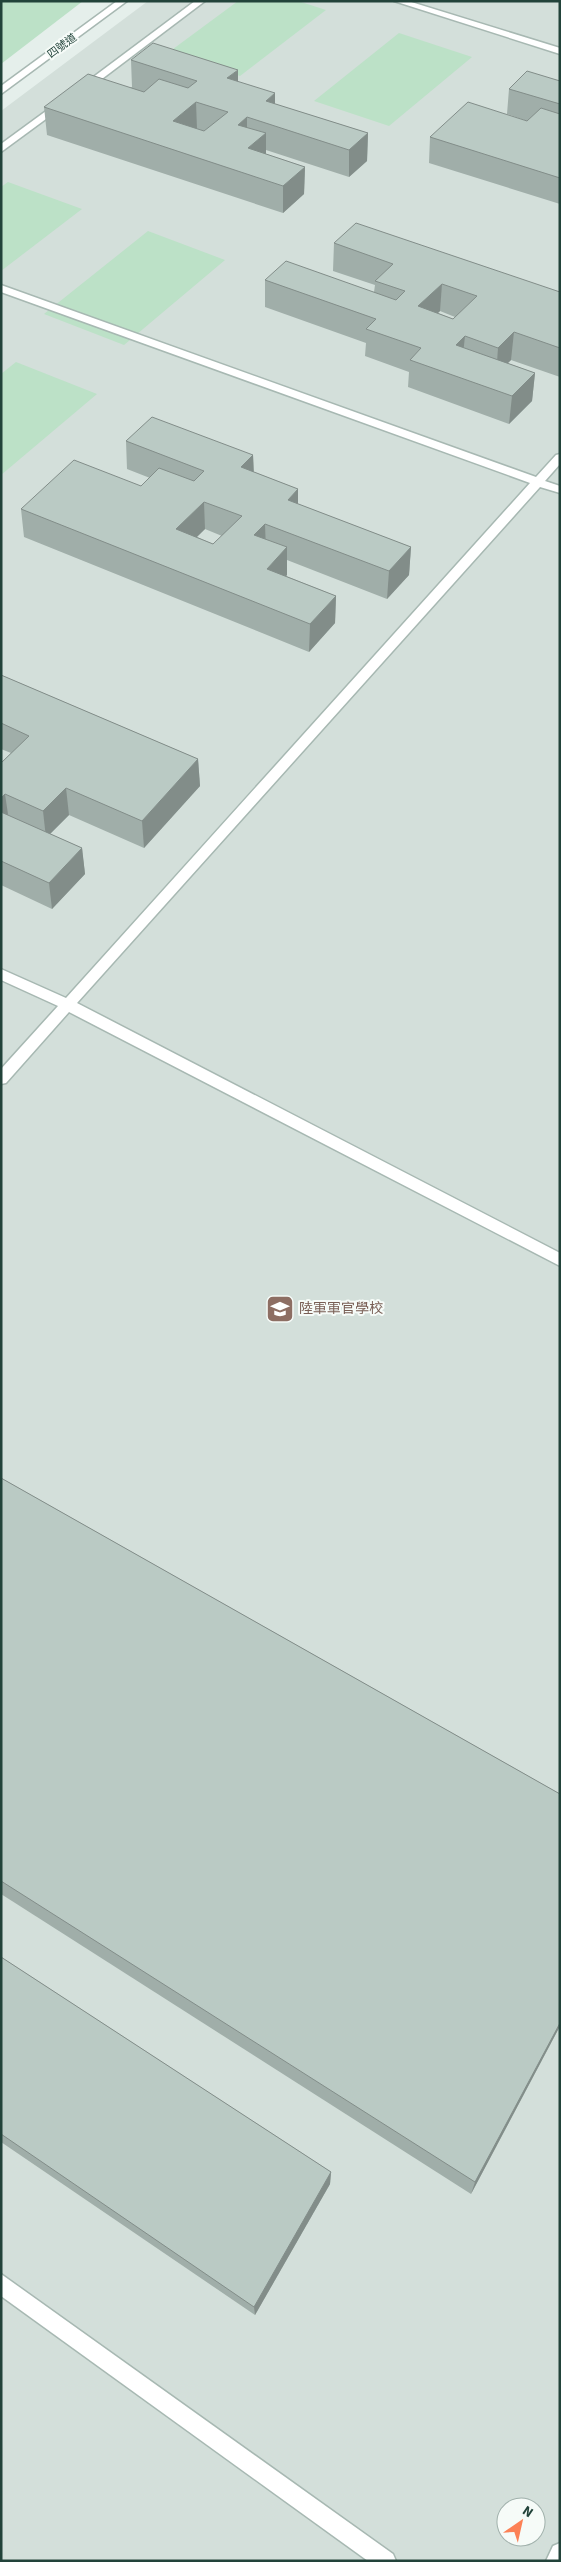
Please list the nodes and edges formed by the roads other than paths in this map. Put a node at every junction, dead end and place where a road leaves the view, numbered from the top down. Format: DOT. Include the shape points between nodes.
graph roads {
  1 [pos="123,1"];
  2 [pos="201,1"];
  3 [pos="398,1"];
  4 [pos="560,51"];
  5 [pos="1,91"];
  6 [pos="1,149"];
  7 [pos="1,288"];
  8 [pos="560,457"];
  9 [pos="538,482"];
  10 [pos="560,490"];
  11 [pos="1,974"];
  12 [pos="68,1005"];
  13 [pos="1,1078"];
  14 [pos="560,1260"];
  15 [pos="1,2284"];
  16 [pos="560,2553"];
  17 [pos="386,2561"];
  18 [pos="556,2561"];
  1 -- 5 [label="street, 四號道"];
  2 -- 6 [label="street"];
  3 -- 4 [label="street"];
  7 -- 9 [label="street"];
  8 -- 9 [label="street"];
  9 -- 10 [label="street"];
  9 -- 12 [label="street"];
  11 -- 12 [label="street"];
  12 -- 13 [label="street"];
  12 -- 14 [label="street"];
  15 -- 17 [label="street"];
  16 -- 18 [label="street"];
}
